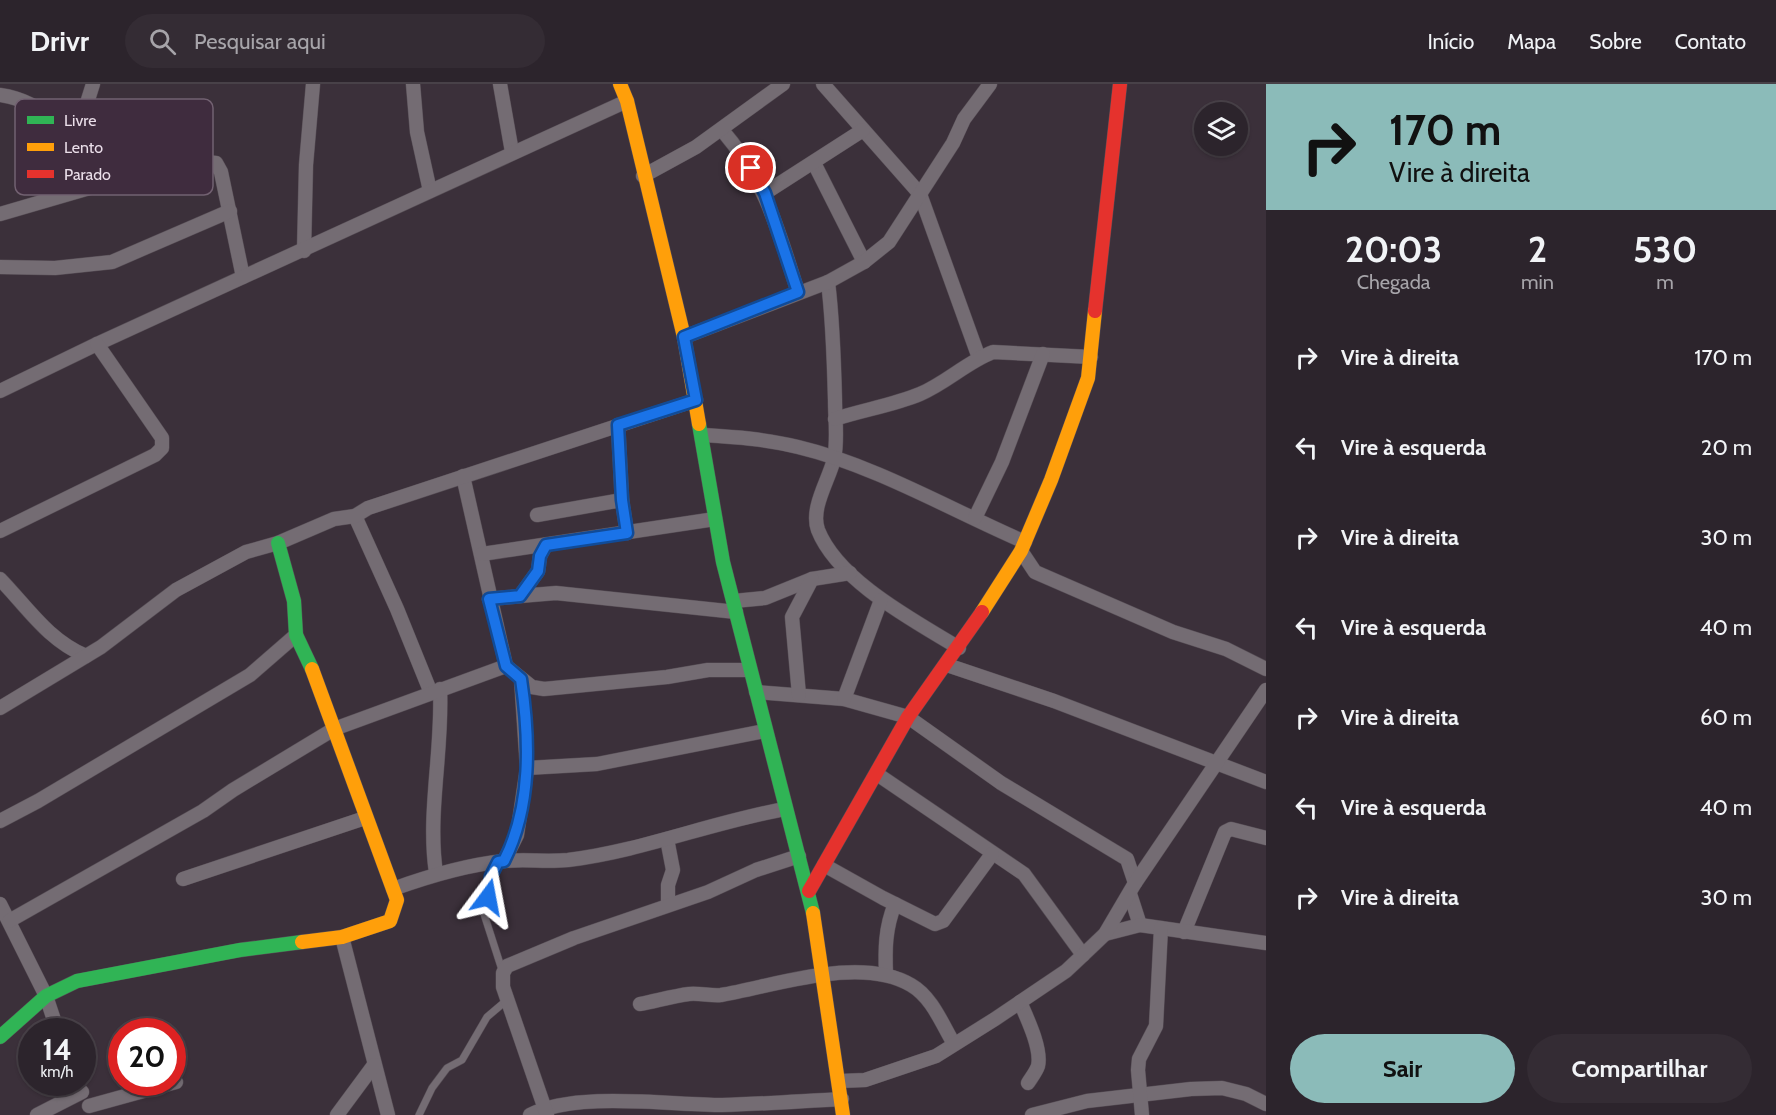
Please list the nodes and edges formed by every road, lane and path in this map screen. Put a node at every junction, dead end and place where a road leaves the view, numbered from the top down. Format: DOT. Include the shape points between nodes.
graph roads {
  1 [pos="93,84"];
  2 [pos="313,84"];
  3 [pos="413,84"];
  4 [pos="501,84"];
  5 [pos="620,84"];
  6 [pos="783,84"];
  7 [pos="824,84"];
  8 [pos="990,84"];
  9 [pos="1120,84"];
  10 [pos="976,89"];
  11 [pos="19,91"];
  12 [pos="0,95"];
  13 [pos="88,99"];
  14 [pos="627,101"];
  15 [pos="722,130"];
  16 [pos="863,130"];
  17 [pos="512,152"];
  18 [pos="213,163"];
  19 [pos="814,163"];
  20 [pos="643,176"];
  21 [pos="430,191"];
  22 [pos="765,193"];
  23 [pos="920,194"];
  24 [pos="65,195"];
  25 [pos="230,211"];
  26 [pos="0,214"];
  27 [pos="304,251"];
  28 [pos="864,262"];
  29 [pos="0,267"];
  30 [pos="243,277"];
  31 [pos="828,282"];
  32 [pos="798,292"];
  33 [pos="684,337"];
  34 [pos="97,344"];
  35 [pos="1042,354"];
  36 [pos="1091,357"];
  37 [pos="979,358"];
  38 [pos="0,391"];
  39 [pos="696,400"];
  40 [pos="835,419"];
  41 [pos="618,425"];
  42 [pos="703,435"];
  43 [pos="834,458"];
  44 [pos="464,476"];
  45 [pos="622,500"];
  46 [pos="537,515"];
  47 [pos="355,516"];
  48 [pos="975,518"];
  49 [pos="715,519"];
  50 [pos="0,531"];
  51 [pos="627,533"];
  52 [pos="278,543"];
  53 [pos="546,545"];
  54 [pos="1023,547"];
  55 [pos="482,554"];
  56 [pos="850,573"];
  57 [pos="0,579"];
  58 [pos="812,579"];
  59 [pos="520,596"];
  60 [pos="489,599"];
  61 [pos="881,600"];
  62 [pos="735,607"];
  63 [pos="296,635"];
  64 [pos="959,648"];
  65 [pos="86,656"];
  66 [pos="947,665"];
  67 [pos="506,666"];
  68 [pos="1266,669"];
  69 [pos="749,670"];
  70 [pos="521,679"];
  71 [pos="1266,690"];
  72 [pos="435,691"];
  73 [pos="756,692"];
  74 [pos="799,695"];
  75 [pos="844,699"];
  76 [pos="0,708"];
  77 [pos="908,717"];
  78 [pos="334,729"];
  79 [pos="764,731"];
  80 [pos="1216,763"];
  81 [pos="527,768"];
  82 [pos="877,774"];
  83 [pos="1266,782"];
  84 [pos="785,809"];
  85 [pos="366,818"];
  86 [pos="0,821"];
  87 [pos="1266,838"];
  88 [pos="668,839"];
  89 [pos="992,854"];
  90 [pos="799,856"];
  91 [pos="501,862"];
  92 [pos="824,865"];
  93 [pos="436,873"];
  94 [pos="183,879"];
  95 [pos="393,889"];
  96 [pos="1132,889"];
  97 [pos="809,891"];
  98 [pos="0,904"];
  99 [pos="895,904"];
  100 [pos="668,905"];
  101 [pos="9,921"];
  102 [pos="1140,925"];
  103 [pos="1161,928"];
  104 [pos="1184,932"];
  105 [pos="1105,934"];
  106 [pos="342,937"];
  107 [pos="1266,943"];
  108 [pos="1083,955"];
  109 [pos="504,973"];
  110 [pos="823,975"];
  111 [pos="886,975"];
  112 [pos="46,996"];
  113 [pos="507,1000"];
  114 [pos="1020,1002"];
  115 [pos="640,1004"];
  116 [pos="53,1018"];
  117 [pos="0,1037"];
  118 [pos="954,1044"];
  119 [pos="374,1065"];
  120 [pos="840,1082"];
  121 [pos="378,1083"];
  122 [pos="1028,1083"];
  123 [pos="360,1085"];
  124 [pos="66,1096"];
  125 [pos="84,1096"];
  126 [pos="134,1096"];
  127 [pos="1141,1096"];
  128 [pos="842,1099"];
  129 [pos="1266,1104"];
  130 [pos="90,1111"];
  131 [pos="546,1111"];
  132 [pos="1052,1112"];
  133 [pos="37,1115"];
  134 [pos="337,1115"];
  135 [pos="387,1115"];
  136 [pos="419,1115"];
  137 [pos="530,1115"];
  138 [pos="843,1115"];
  139 [pos="1032,1115"];
  140 [pos="1142,1115"];
  1 -- 13 [label="street"];
  2 -- 27 [label="street"];
  3 -- 21 [label="street" via="417,132"];
  4 -- 17 [label="street"];
  5 -- 14 [label="street"];
  6 -- 15 [label="street"];
  7 -- 16 [label="street"];
  8 -- 10 [label="street"];
  9 -- 36 [label="street"];
  10 -- 23 [label="street"];
  11 -- 12 [label="street"];
  14 -- 17 [label="street"];
  14 -- 20 [label="street"];
  15 -- 20 [label="street"];
  15 -- 22 [label="street"];
  16 -- 19 [label="street"];
  16 -- 23 [label="street"];
  17 -- 21 [label="street"];
  18 -- 25 [label="street" via="221,172"];
  19 -- 22 [label="street"];
  19 -- 28 [label="street"];
  20 -- 33 [label="street"];
  21 -- 27 [label="street"];
  22 -- 32 [label="street"];
  23 -- 28 [label="street" via="889,242"];
  23 -- 37 [label="street"];
  24 -- 26 [label="street"];
  25 -- 29 [label="street" via="112,262 55,268"];
  25 -- 30 [label="street"];
  27 -- 30 [label="street"];
  28 -- 31 [label="street"];
  30 -- 34 [label="street"];
  31 -- 32 [label="street"];
  31 -- 40 [label="street"];
  32 -- 33 [label="street"];
  33 -- 39 [label="street"];
  34 -- 38 [label="street"];
  34 -- 50 [label="street" via="162,438 162,448 155,455"];
  35 -- 36 [label="street"];
  35 -- 37 [label="street" via="993,352"];
  35 -- 48 [label="street" via="1002,462"];
  36 -- 54 [label="street" via="1080,407"];
  37 -- 40 [label="street" via="919,394"];
  39 -- 41 [label="street"];
  39 -- 42 [label="street"];
  40 -- 43 [label="street"];
  41 -- 44 [label="street"];
  41 -- 45 [label="street"];
  42 -- 43 [label="street" via="761,440"];
  42 -- 49 [label="street"];
  43 -- 48 [label="street"];
  43 -- 56 [label="street" via="819,504 818,528"];
  44 -- 47 [label="street" via="368,508"];
  44 -- 55 [label="street"];
  45 -- 46 [label="street"];
  45 -- 51 [label="street"];
  47 -- 52 [label="street" via="334,519"];
  47 -- 72 [label="street"];
  48 -- 54 [label="street"];
  49 -- 51 [label="street"];
  49 -- 62 [label="street"];
  51 -- 53 [label="street"];
  52 -- 63 [label="street" via="294,602"];
  52 -- 65 [label="street" via="246,552 176,590"];
  53 -- 55 [label="street"];
  53 -- 59 [label="street" via="538,571"];
  54 -- 64 [label="street"];
  54 -- 68 [label="street" via="1035,572"];
  55 -- 60 [label="street"];
  56 -- 58 [label="street"];
  56 -- 61 [label="street"];
  57 -- 65 [label="street" via="39,625 68,648"];
  58 -- 62 [label="street"];
  58 -- 74 [label="street" via="792,617"];
  59 -- 60 [label="street"];
  59 -- 62 [label="street" via="556,593"];
  60 -- 67 [label="street"];
  61 -- 64 [label="street"];
  61 -- 75 [label="street"];
  62 -- 69 [label="street"];
  63 -- 78 [label="street"];
  63 -- 86 [label="street" via="250,675"];
  64 -- 66 [label="street"];
  65 -- 76 [label="street"];
  66 -- 77 [label="street"];
  66 -- 80 [label="street"];
  67 -- 70 [label="street"];
  67 -- 72 [label="street"];
  69 -- 70 [label="street" via="708,670 544,689"];
  69 -- 73 [label="street"];
  70 -- 81 [label="street"];
  71 -- 80 [label="street"];
  72 -- 78 [label="street"];
  72 -- 93 [label="street" via="442,716 433,843"];
  73 -- 74 [label="street"];
  73 -- 79 [label="street"];
  74 -- 75 [label="street"];
  75 -- 77 [label="street"];
  77 -- 82 [label="street"];
  77 -- 96 [label="street" via="1001,783 1127,860"];
  78 -- 85 [label="street"];
  78 -- 101 [label="street" via="203,811"];
  79 -- 81 [label="street" via="597,764"];
  79 -- 84 [label="street"];
  80 -- 83 [label="street"];
  80 -- 96 [label="street"];
  81 -- 91 [label="street" via="517,835"];
  82 -- 89 [label="street"];
  82 -- 92 [label="street"];
  84 -- 88 [label="street"];
  84 -- 90 [label="street"];
  85 -- 94 [label="street"];
  85 -- 95 [label="street"];
  87 -- 104 [label="street" via="1225,832"];
  88 -- 91 [label="street" via="567,860"];
  88 -- 100 [label="street" via="673,870"];
  89 -- 99 [label="street" via="943,921 935,924"];
  89 -- 108 [label="street" via="1034,885"];
  90 -- 97 [label="street"];
  90 -- 100 [label="street"];
  91 -- 93 [label="street"];
  91 -- 109 [label="lane" via="491,876 484,914"];
  92 -- 97 [label="street"];
  92 -- 99 [label="street"];
  93 -- 95 [label="street"];
  95 -- 106 [label="street" via="397,900 390,921"];
  96 -- 102 [label="street"];
  96 -- 105 [label="street"];
  97 -- 110 [label="street"];
  98 -- 101 [label="street"];
  99 -- 111 [label="street" via="885,943"];
  100 -- 109 [label="street" via="514,962"];
  101 -- 112 [label="street"];
  102 -- 103 [label="street"];
  102 -- 105 [label="street"];
  103 -- 104 [label="street"];
  103 -- 127 [label="street" via="1156,1026 1139,1059"];
  104 -- 107 [label="street"];
  105 -- 108 [label="street"];
  106 -- 112 [label="street" via="111,973 77,981"];
  106 -- 119 [label="street"];
  108 -- 114 [label="street"];
  109 -- 113 [label="street"];
  110 -- 111 [label="street"];
  110 -- 115 [label="street" via="719,995 690,994"];
  110 -- 120 [label="street"];
  111 -- 118 [label="street" via="921,992"];
  112 -- 116 [label="street"];
  112 -- 117 [label="street"];
  113 -- 131 [label="street"];
  113 -- 136 [label="lane" via="487,1017 462,1060 447,1068"];
  114 -- 118 [label="street"];
  114 -- 122 [label="street" via="1032,1029 1037,1055 1038,1066"];
  118 -- 120 [label="street" via="936,1056 865,1080"];
  119 -- 121 [label="street"];
  119 -- 123 [label="street"];
  120 -- 128 [label="street"];
  121 -- 123 [label="street"];
  121 -- 135 [label="street"];
  123 -- 134 [label="street"];
  124 -- 133 [label="street"];
  125 -- 130 [label="street"];
  126 -- 130 [label="street"];
  127 -- 129 [label="street" via="1222,1088"];
  127 -- 132 [label="street" via="1087,1101"];
  127 -- 140 [label="street"];
  128 -- 131 [label="street" via="723,1105 605,1102"];
  128 -- 138 [label="street"];
  131 -- 137 [label="street"];
  132 -- 139 [label="street"];
}
